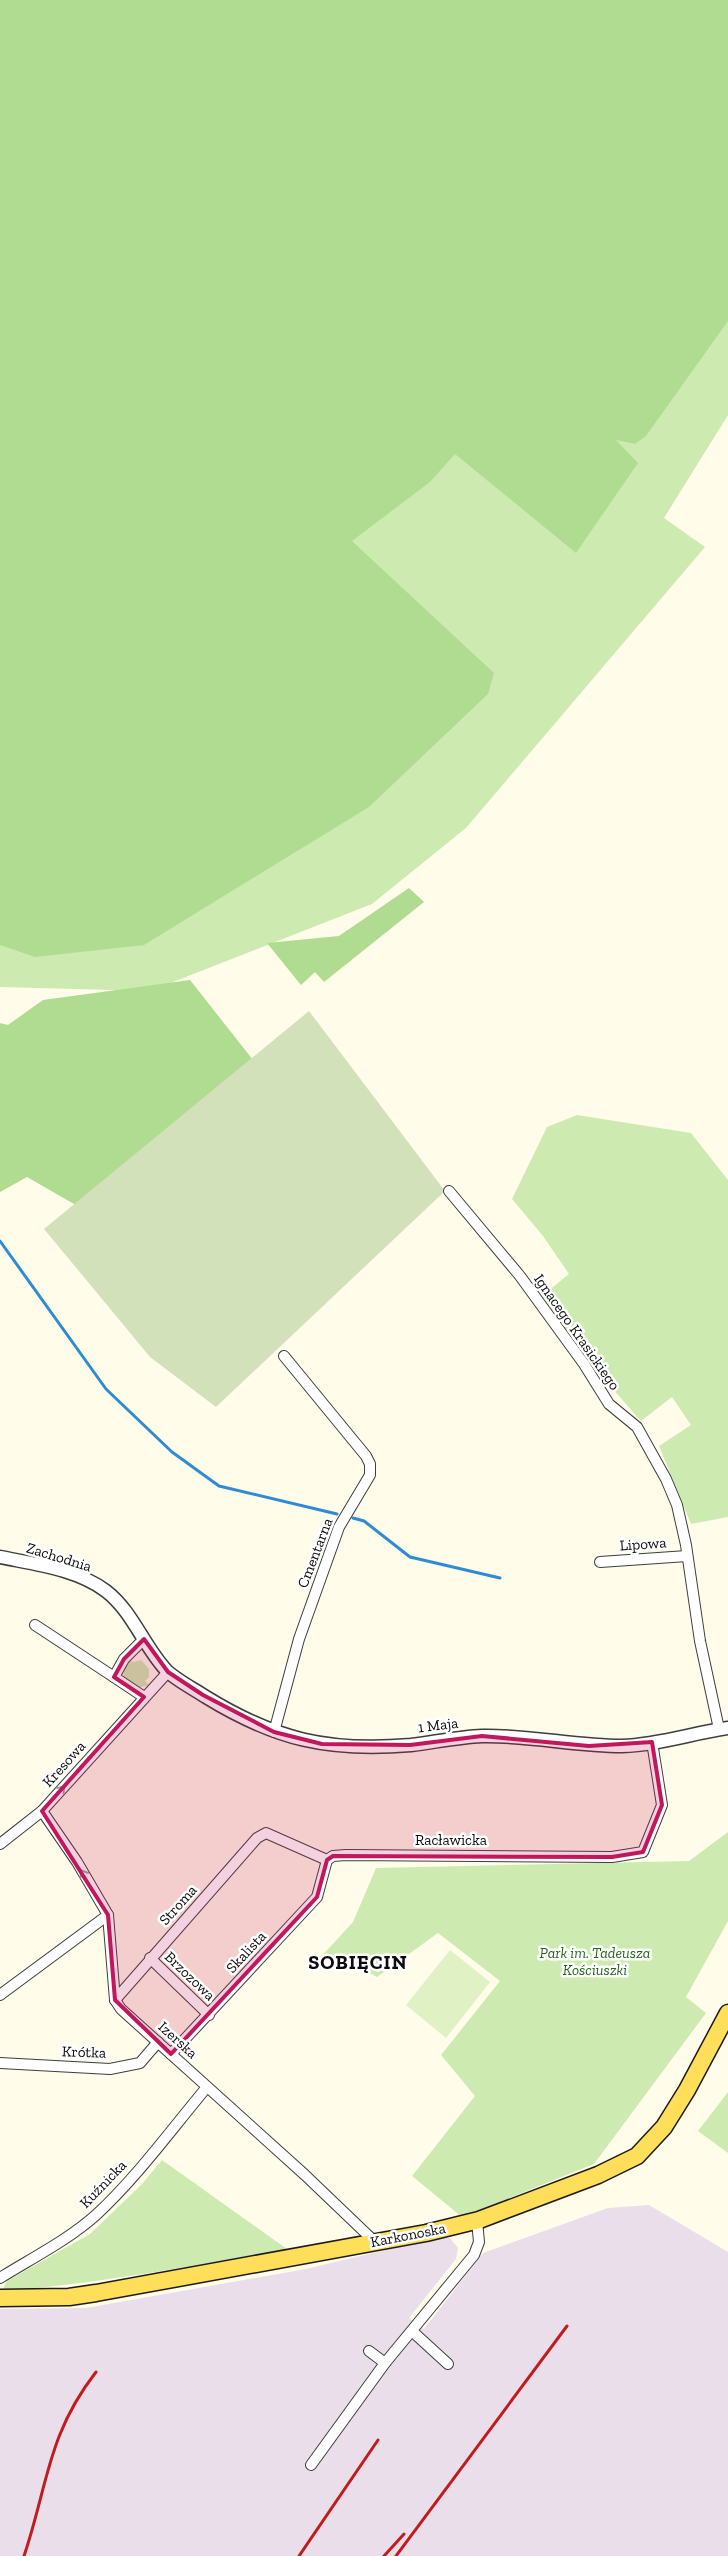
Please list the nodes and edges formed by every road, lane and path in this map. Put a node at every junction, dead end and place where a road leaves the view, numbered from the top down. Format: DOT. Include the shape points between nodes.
graph roads {
  1 [pos="449,1192"];
  2 [pos="284,1356"];
  3 [pos="687,1556"];
  4 [pos="0,1557"];
  5 [pos="600,1562"];
  6 [pos="35,1625"];
  7 [pos="144,1639"];
  8 [pos="168,1672"];
  9 [pos="114,1677"];
  10 [pos="144,1697"];
  11 [pos="724,1728"];
  12 [pos="274,1732"];
  13 [pos="652,1742"];
  14 [pos="42,1811"];
  15 [pos="0,1844"];
  16 [pos="327,1860"];
  17 [pos="108,1915"];
  18 [pos="150,1958"];
  19 [pos="0,1995"];
  20 [pos="115,2000"];
  21 [pos="728,2013"];
  22 [pos="209,2015"];
  23 [pos="158,2042"];
  24 [pos="171,2054"];
  25 [pos="0,2063"];
  26 [pos="207,2087"];
  27 [pos="477,2221"];
  28 [pos="375,2242"];
  29 [pos="0,2278"];
  30 [pos="0,2298"];
  31 [pos="413,2332"];
  32 [pos="369,2351"];
  33 [pos="385,2364"];
  34 [pos="448,2364"];
  35 [pos="311,2464"];
  1 -- 3 [label="street, Ignacego Krasickiego" via="520,1276 609,1404 637,1427 677,1505"];
  2 -- 12 [label="street, Cmentarna" via="366,1456 370,1475 332,1545 299,1639"];
  3 -- 5 [label="street, Lipowa"];
  3 -- 11 [label="street, Ignacego Krasickiego" via="704,1662"];
  4 -- 7 [label="street, Zachodnia" via="48,1567 105,1590 121,1605"];
  6 -- 9 [label="street"];
  7 -- 8 [label="street, Zachodnia"];
  7 -- 9 [label="street" via="124,1659"];
  8 -- 10 [label="street, Kresowa"];
  8 -- 12 [label="street, 1 Maja" via="242,1718"];
  9 -- 10 [label="street"];
  14 -- 10 [label="street, Kresowa, one-way"];
  11 -- 13 [label="street, 1 Maja"];
  12 -- 13 [label="street, 1 Maja" via="309,1742 364,1747 482,1736 589,1746"];
  13 -- 16 [label="street, Racławicka" via="662,1805 643,1852 612,1857 346,1855"];
  14 -- 15 [label="street, Kresowa"];
  17 -- 14 [label="street, one-way"];
  16 -- 18 [label="street, Stroma" via="266,1834 257,1838"];
  16 -- 22 [label="street, Skalista" via="317,1897"];
  17 -- 19 [label="street"];
  17 -- 20 [label="street"];
  18 -- 20 [label="street, Stroma"];
  18 -- 22 [label="street, Brzozowa"];
  20 -- 23 [label="street, Izerska"];
  21 -- 27 [label="main road, Karkonoska" via="664,2127 637,2156 598,2175"];
  22 -- 24 [label="street, Skalista"];
  23 -- 24 [label="street, Izerska"];
  23 -- 25 [label="street, Krótka" via="140,2063 110,2068"];
  24 -- 26 [label="street, Izerska"];
  26 -- 28 [label="street, Izerska"];
  26 -- 29 [label="street, Kuźnicka" via="136,2173 96,2214 79,2229"];
  27 -- 28 [label="main road, Karkonoska"];
  27 -- 31 [label="street" via="479,2242 474,2255"];
  28 -- 30 [label="main road, Karkonoska" via="96,2293 69,2297"];
  31 -- 33 [label="street"];
  31 -- 34 [label="street"];
  32 -- 33 [label="street"];
  33 -- 35 [label="street"];
}
